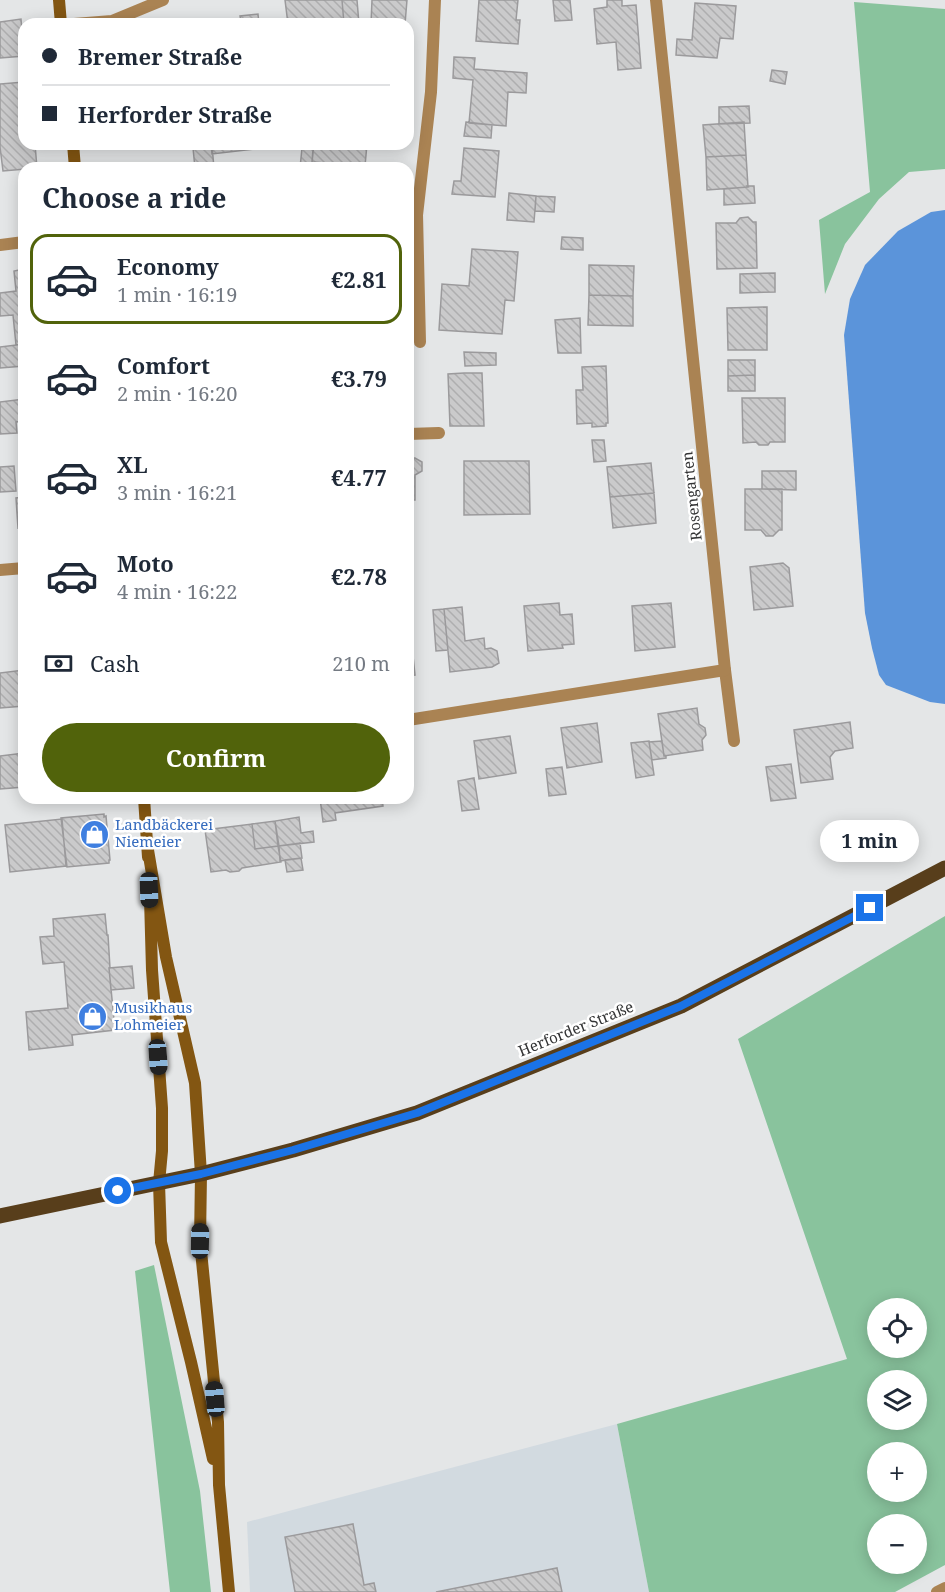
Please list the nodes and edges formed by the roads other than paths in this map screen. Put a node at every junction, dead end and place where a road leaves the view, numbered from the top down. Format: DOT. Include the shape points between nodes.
graph roads {
  1 [pos="59,0"];
  2 [pos="163,0"];
  3 [pos="435,0"];
  4 [pos="656,0"];
  5 [pos="61,18"];
  6 [pos="119,18"];
  7 [pos="18,243"];
  8 [pos="0,245"];
  9 [pos="420,342"];
  10 [pos="439,433"];
  11 [pos="414,434"];
  12 [pos="18,568"];
  13 [pos="0,570"];
  14 [pos="725,670"];
  15 [pos="414,719"];
  16 [pos="734,741"];
  17 [pos="144,804"];
  18 [pos="148,850"];
  19 [pos="945,868"];
  20 [pos="201,1174"];
  21 [pos="159,1183"];
  22 [pos="0,1216"];
  23 [pos="219,1485"];
  24 [pos="945,1588"];
  25 [pos="229,1592"];
  26 [pos="937,1592"];
  1 -- 5 [label="main road"];
  2 -- 6 [label="street"];
  3 -- 9 [label="street" via="417,215"];
  4 -- 14 [label="street, Rosengarten"];
  7 -- 8 [label="street"];
  10 -- 11 [label="street"];
  12 -- 13 [label="street"];
  14 -- 15 [label="street"];
  14 -- 16 [label="street, Rosengarten"];
  17 -- 18 [label="main road"];
  18 -- 20 [label="main road" via="166,957 195,1083"];
  18 -- 21 [label="main road" via="162,1108"];
  19 -- 20 [label="main road, Herforder Straße" via="670,1010 417,1113"];
  20 -- 21 [label="main road, Herforder Straße"];
  20 -- 23 [label="main road" via="200,1241 218,1422"];
  21 -- 22 [label="main road, Herforder Straße"];
  21 -- 23 [label="main road" via="161,1242"];
  23 -- 25 [label="main road"];
  24 -- 26 [label="street"];
}
